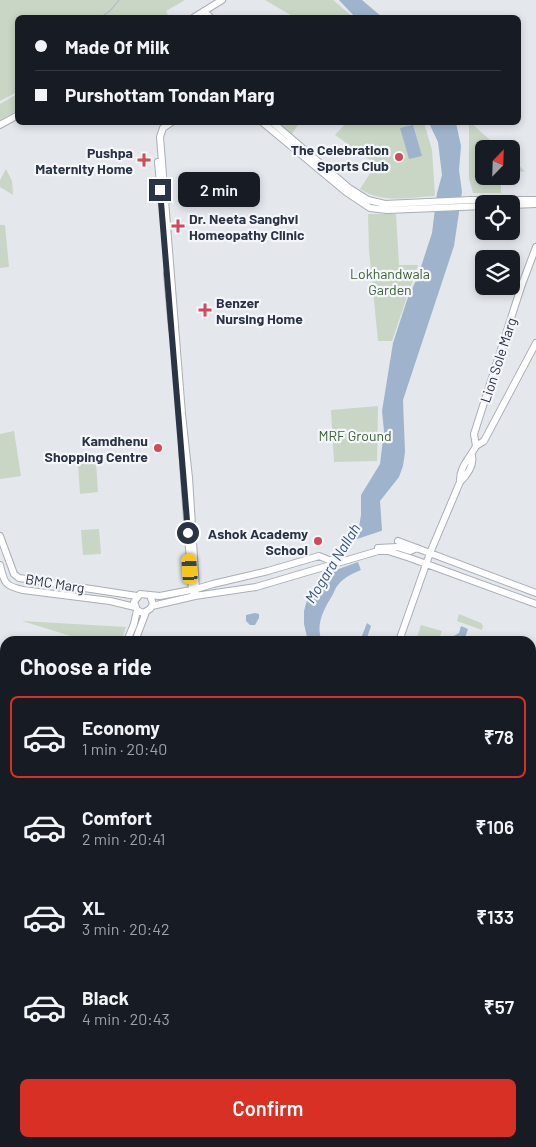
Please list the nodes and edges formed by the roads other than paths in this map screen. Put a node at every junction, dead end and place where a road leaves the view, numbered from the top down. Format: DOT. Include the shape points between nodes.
graph roads {
  1 [pos="222,0"];
  2 [pos="204,14"];
  3 [pos="15,117"];
  4 [pos="0,125"];
  5 [pos="160,125"];
  6 [pos="168,125"];
  7 [pos="266,125"];
  8 [pos="275,125"];
  9 [pos="348,190"];
  10 [pos="536,200"];
  11 [pos="472,203"];
  12 [pos="475,204"];
  13 [pos="536,204"];
  14 [pos="520,205"];
  15 [pos="536,247"];
  16 [pos="172,311"];
  17 [pos="536,343"];
  18 [pos="476,446"];
  19 [pos="0,536"];
  20 [pos="398,541"];
  21 [pos="416,548"];
  22 [pos="375,550"];
  23 [pos="430,553"];
  24 [pos="11,561"];
  25 [pos="337,563"];
  26 [pos="426,563"];
  27 [pos="0,564"];
  28 [pos="194,592"];
  29 [pos="536,593"];
  30 [pos="150,595"];
  31 [pos="137,596"];
  32 [pos="536,604"];
  33 [pos="152,606"];
  34 [pos="136,608"];
  35 [pos="146,612"];
  36 [pos="129,636"];
  37 [pos="137,636"];
  38 [pos="401,636"];
  1 -- 2 [label="main road"];
  3 -- 4 [label="main road"];
  5 -- 16 [label="main road" via="156,135"];
  6 -- 16 [label="main road" via="160,136"];
  7 -- 9 [label="main road"];
  8 -- 9 [label="main road"];
  9 -- 11 [label="main road" via="377,210"];
  10 -- 11 [label="main road"];
  11 -- 12 [label="main road"];
  13 -- 14 [label="main road"];
  15 -- 18 [label="main road, Lion Sole Marg" via="474,434"];
  16 -- 28 [label="main road" via="189,478"];
  17 -- 18 [label="main road" via="484,441"];
  18 -- 23 [label="main road" via="460,474 460,482"];
  19 -- 24 [label="main road, BMC Marg"];
  20 -- 21 [label="main road"];
  21 -- 22 [label="main road" via="410,551 388,547"];
  21 -- 23 [label="main road"];
  22 -- 25 [label="main road"];
  22 -- 26 [label="main road"];
  23 -- 26 [label="main road"];
  23 -- 29 [label="main road"];
  24 -- 27 [label="main road"];
  24 -- 31 [label="main road, BMC Marg" via="14,574 19,578"];
  25 -- 28 [label="main road" via="256,588"];
  25 -- 28 [label="main road" via="319,556"];
  26 -- 32 [label="main road"];
  26 -- 38 [label="main road"];
  27 -- 34 [label="main road, BMC Marg" via="4,581 10,587 110,601"];
  28 -- 30 [label="main road"];
  28 -- 33 [label="main road"];
  30 -- 31 [label="main road"];
  30 -- 33 [label="main road"];
  31 -- 34 [label="main road"];
  33 -- 35 [label="main road"];
  34 -- 35 [label="main road"];
  34 -- 36 [label="main road"];
  35 -- 37 [label="main road"];
}
